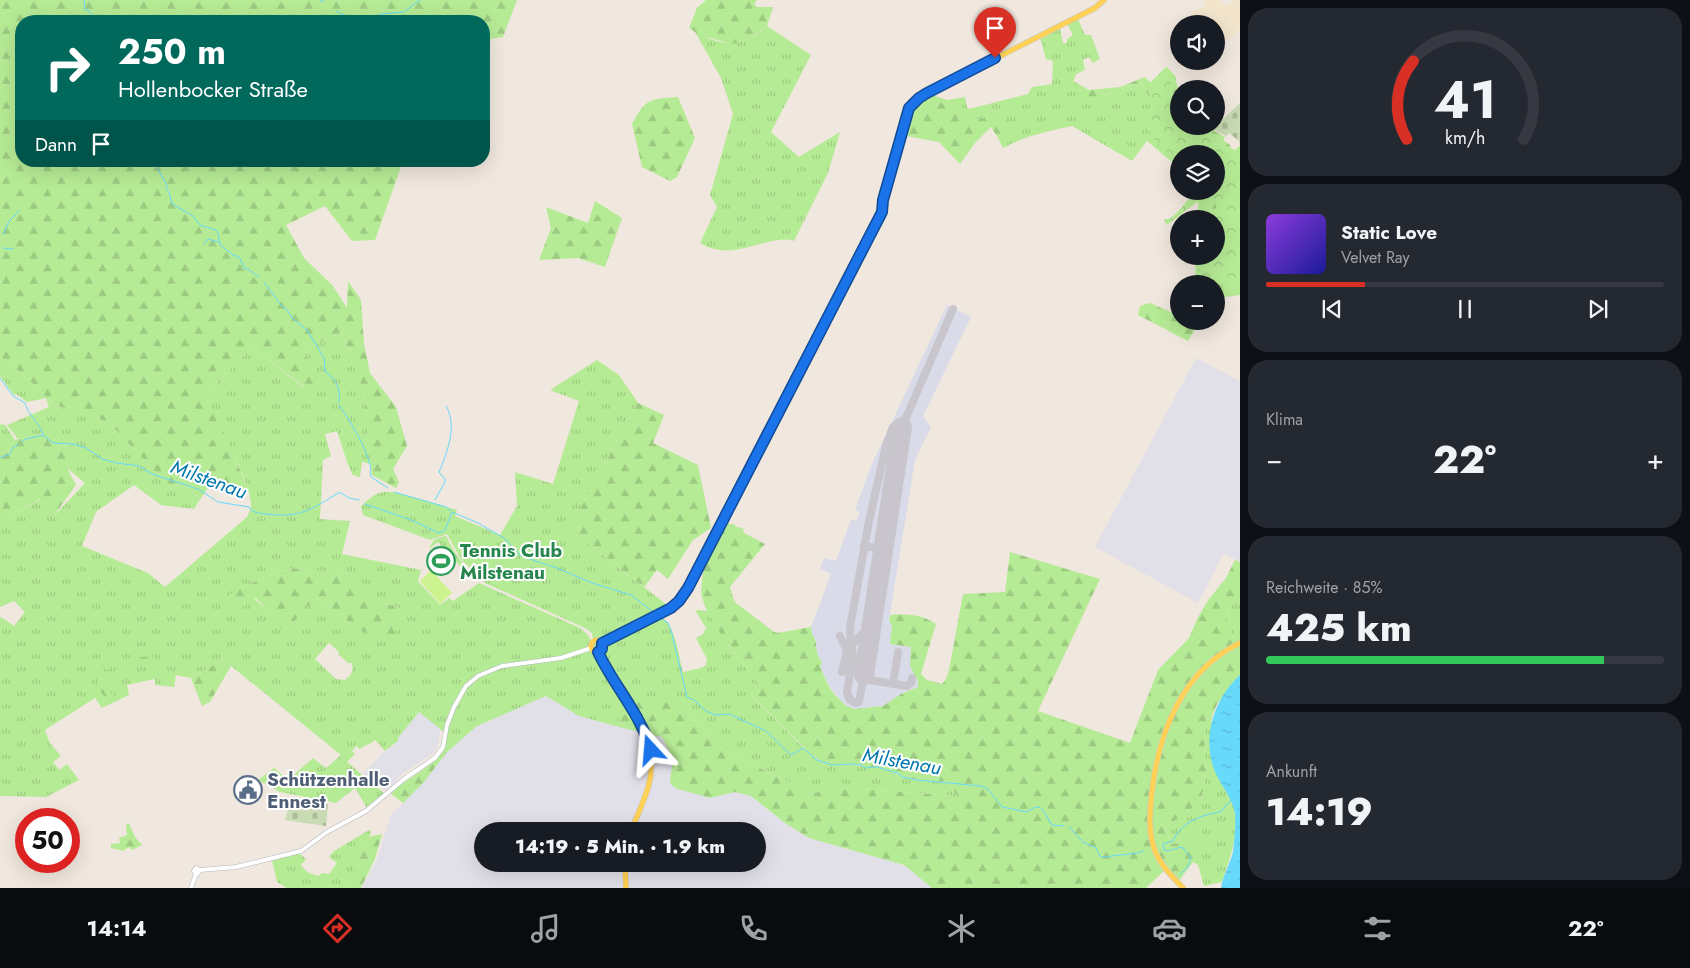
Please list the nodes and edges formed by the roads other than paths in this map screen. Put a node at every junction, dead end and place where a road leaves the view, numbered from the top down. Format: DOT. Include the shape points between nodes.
graph roads {
  1 [pos="1104,0"];
  2 [pos="602,643"];
  3 [pos="1240,643"];
  4 [pos="591,648"];
  5 [pos="598,652"];
  6 [pos="634,822"];
  7 [pos="625,872"];
  8 [pos="191,888"];
  9 [pos="626,888"];
  10 [pos="1183,888"];
  1 -- 2 [label="main road" via="1095,8 927,93 913,104 905,119 874,224 686,592 658,616"];
  2 -- 4 [label="main road" via="594,641"];
  2 -- 5 [label="main road"];
  3 -- 10 [label="main road" via="1214,658 1188,686 1174,709 1158,759 1151,803 1152,839 1160,860"];
  4 -- 5 [label="main road"];
  4 -- 8 [label="street" via="561,658 502,666 478,676 466,686 454,707 439,754 366,811 294,854 198,872"];
  5 -- 6 [label="main road" via="641,723 651,750 648,787"];
  7 -- 9 [label="main road"];
}
